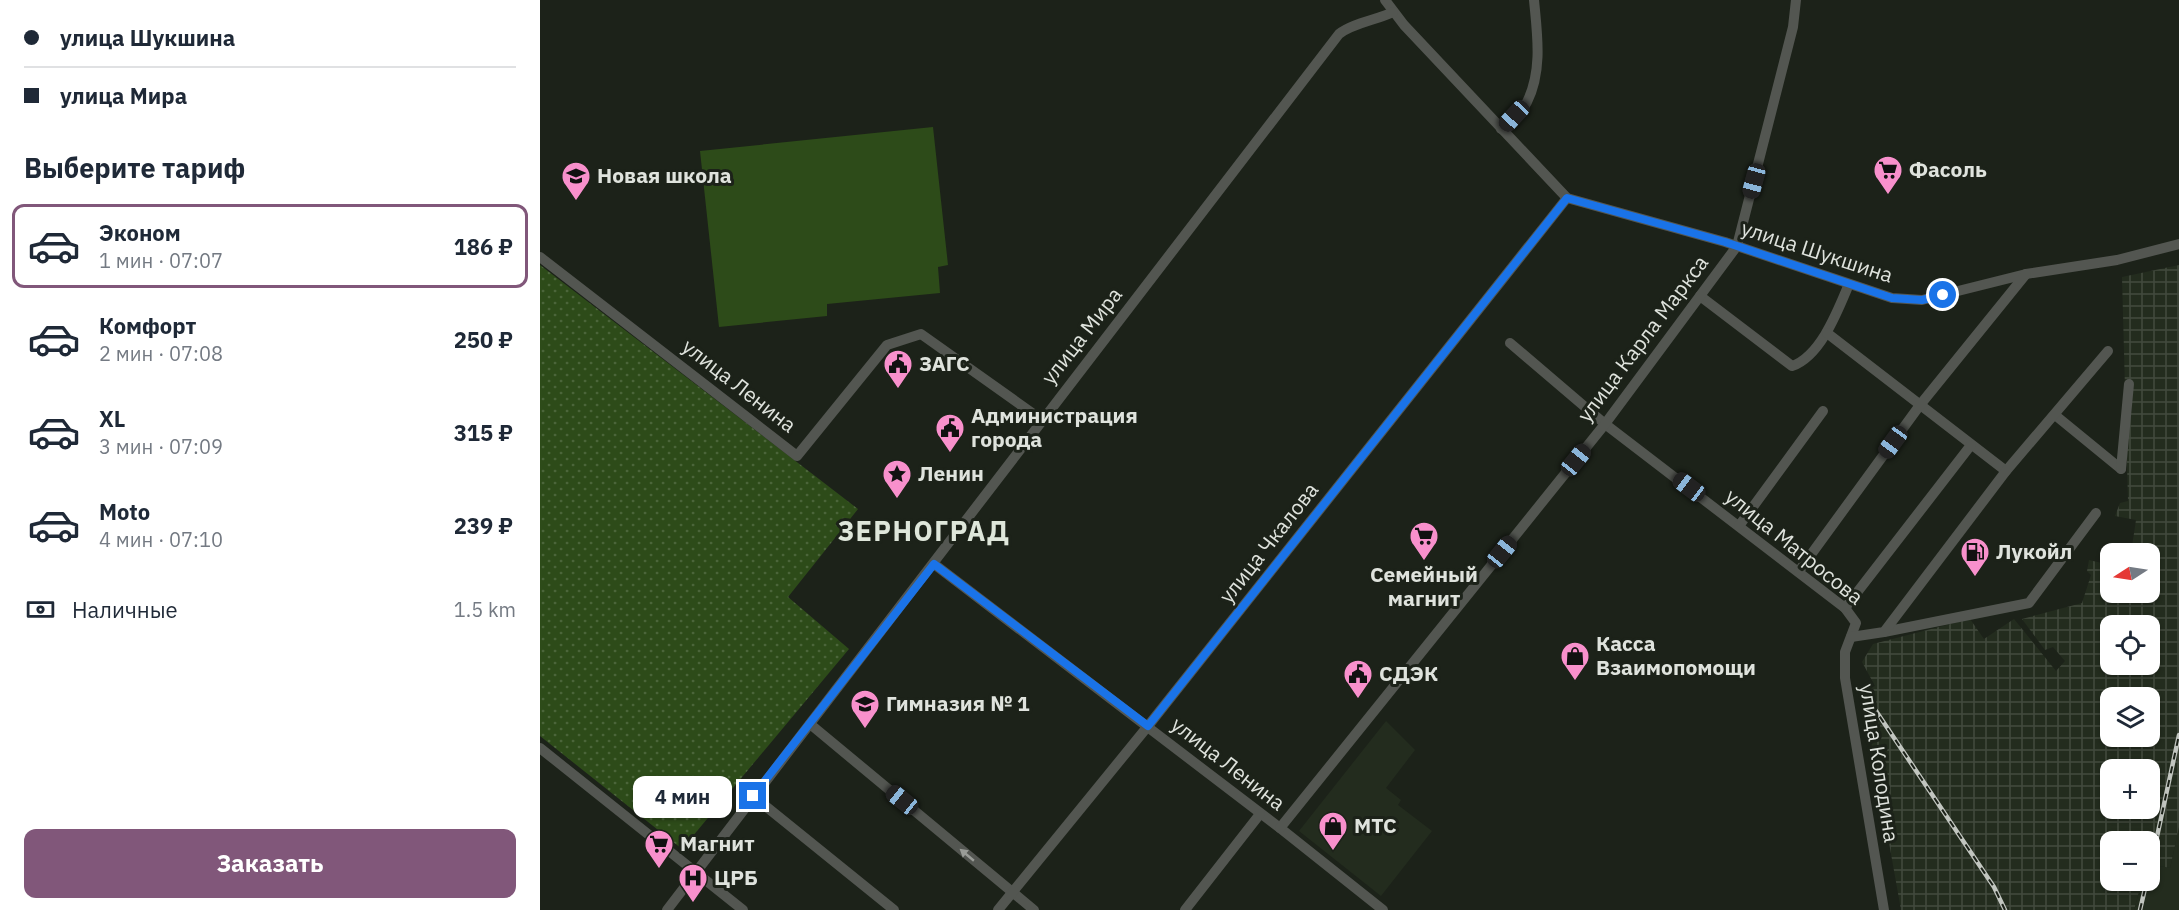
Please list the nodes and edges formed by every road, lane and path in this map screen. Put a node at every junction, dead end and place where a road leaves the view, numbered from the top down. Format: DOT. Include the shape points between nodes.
graph roads {
  1 [pos="1385,0"];
  2 [pos="1534,0"];
  3 [pos="1796,0"];
  4 [pos="1393,12"];
  5 [pos="1501,129"];
  6 [pos="1567,198"];
  7 [pos="2179,244"];
  8 [pos="1737,246"];
  9 [pos="540,257"];
  10 [pos="2026,274"];
  11 [pos="1849,284"];
  12 [pos="1700,296"];
  13 [pos="1827,333"];
  14 [pos="1510,343"];
  15 [pos="2108,351"];
  16 [pos="2129,384"];
  17 [pos="1920,405"];
  18 [pos="1823,411"];
  19 [pos="2055,415"];
  20 [pos="1042,420"];
  21 [pos="1605,424"];
  22 [pos="1971,445"];
  23 [pos="2006,471"];
  24 [pos="2096,513"];
  25 [pos="1739,526"];
  26 [pos="934,564"];
  27 [pos="1798,571"];
  28 [pos="1845,608"];
  29 [pos="1857,623"];
  30 [pos="1884,632"];
  31 [pos="1851,637"];
  32 [pos="810,724"];
  33 [pos="1148,726"];
  34 [pos="540,748"];
  35 [pos="753,796"];
  36 [pos="1260,814"];
  37 [pos="1280,828"];
  38 [pos="695,872"];
  39 [pos="1012,892"];
  40 [pos="667,910"];
  41 [pos="743,910"];
  42 [pos="894,910"];
  43 [pos="998,910"];
  44 [pos="1034,910"];
  45 [pos="1185,910"];
  46 [pos="1383,910"];
  47 [pos="1884,910"];
  1 -- 4 [label="street"];
  2 -- 5 [label="street" via="1539,51 1534,80 1527,103"];
  3 -- 8 [label="street, улица Карла Маркса" via="1793,27"];
  4 -- 5 [label="street"];
  4 -- 20 [label="street, улица Мира" via="1339,34"];
  5 -- 6 [label="street"];
  6 -- 8 [label="street, улица Шукшина"];
  6 -- 33 [label="street, улица Чкалова"];
  7 -- 10 [label="street, улица Шукшина" via="2117,260"];
  8 -- 11 [label="street, улица Шукшина"];
  8 -- 12 [label="street, улица Карла Маркса"];
  9 -- 20 [label="street, улица Ленина" via="797,456 887,345 921,334"];
  10 -- 11 [label="street, улица Шукшина" via="1922,300 1892,298"];
  10 -- 17 [label="street"];
  11 -- 13 [label="street"];
  12 -- 13 [label="street" via="1792,366 1800,363"];
  12 -- 21 [label="street, улица Карла Маркса"];
  13 -- 17 [label="street"];
  14 -- 21 [label="street, улица Матросова"];
  15 -- 19 [label="street"];
  16 -- 19 [label="street" via="2121,469"];
  17 -- 22 [label="street"];
  17 -- 27 [label="street"];
  18 -- 25 [label="street"];
  19 -- 23 [label="street"];
  20 -- 26 [label="street, улица Мира"];
  21 -- 25 [label="street, улица Матросова"];
  21 -- 37 [label="street, улица Карла Маркса"];
  22 -- 23 [label="street"];
  22 -- 28 [label="street"];
  23 -- 30 [label="street"];
  24 -- 30 [label="street" via="2029,603"];
  25 -- 27 [label="street, улица Матросова"];
  26 -- 32 [label="street, улица Мира"];
  26 -- 33 [label="street, улица Ленина"];
  27 -- 28 [label="street, улица Матросова"];
  28 -- 29 [label="street, улица Матросова"];
  29 -- 31 [label="street, улица Колодина"];
  30 -- 31 [label="street"];
  31 -- 47 [label="street, улица Колодина" via="1845,652 1845,678"];
  32 -- 35 [label="street, улица Мира"];
  39 -- 32 [label="street, one-way"];
  33 -- 36 [label="street, улица Ленина"];
  33 -- 39 [label="street, улица Чкалова"];
  34 -- 38 [label="street"];
  35 -- 38 [label="street, улица Мира"];
  35 -- 42 [label="street"];
  36 -- 37 [label="street, улица Ленина"];
  36 -- 45 [label="street"];
  37 -- 46 [label="street, улица Ленина"];
  38 -- 40 [label="street, улица Мира"];
  38 -- 41 [label="street"];
  39 -- 43 [label="street, улица Чкалова"];
  39 -- 44 [label="street"];
}
